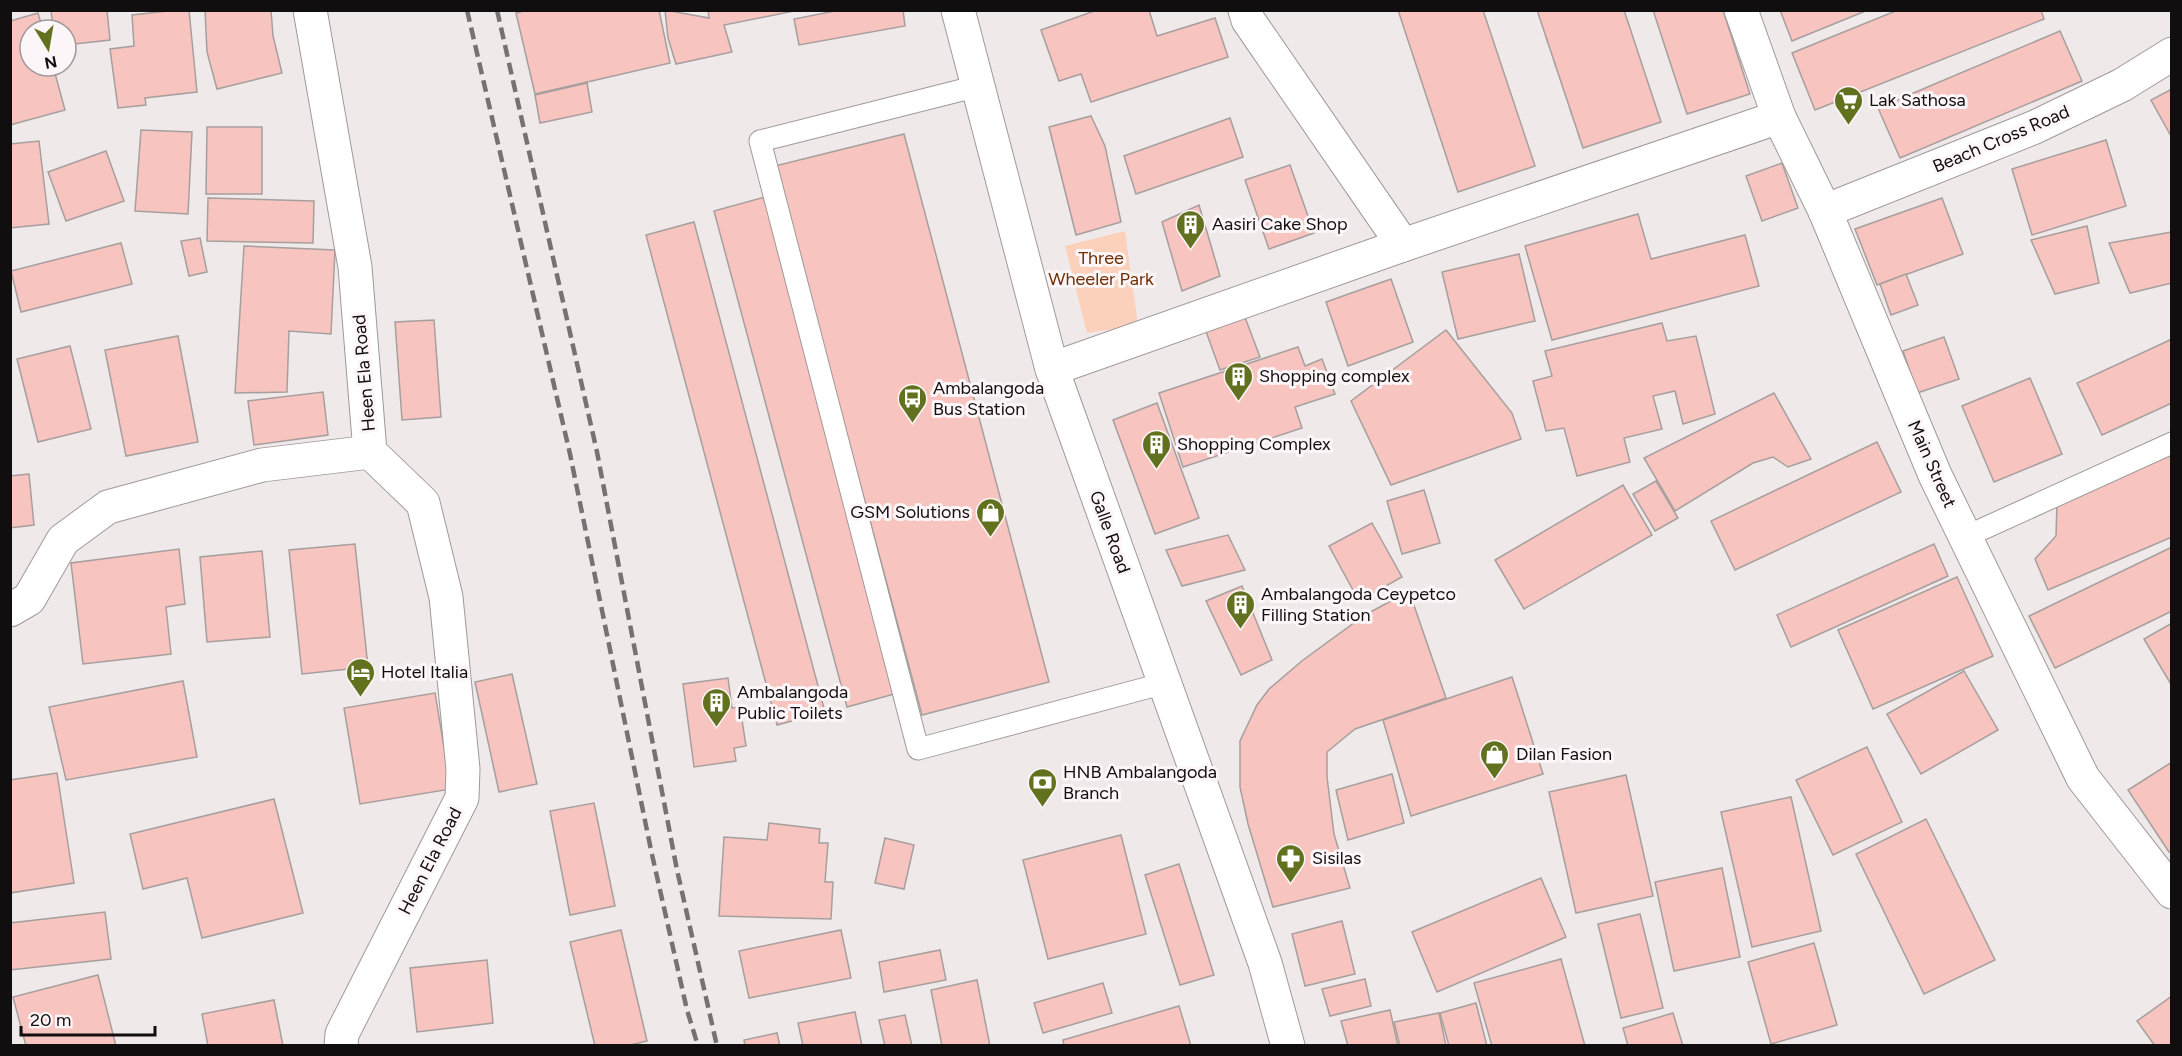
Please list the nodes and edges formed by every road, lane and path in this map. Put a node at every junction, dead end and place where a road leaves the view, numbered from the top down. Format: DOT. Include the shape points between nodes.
graph roads {
  1 [pos="310,10"];
  2 [pos="958,10"];
  3 [pos="1245,10"];
  4 [pos="1741,10"];
  5 [pos="2172,54"];
  6 [pos="978,86"];
  7 [pos="1779,117"];
  8 [pos="1825,211"];
  9 [pos="1403,245"];
  10 [pos="1052,369"];
  11 [pos="2172,443"];
  12 [pos="370,452"];
  13 [pos="1965,537"];
  14 [pos="10,610"];
  15 [pos="1165,683"];
  16 [pos="2172,892"];
  17 [pos="341,1046"];
  18 [pos="1288,1046"];
  1 -- 12 [label="main road, Heen Ela Road" via="355,267"];
  2 -- 6 [label="main road, Galle Road"];
  3 -- 9 [label="main road" via="1248,20"];
  4 -- 7 [label="main road, Main Street"];
  5 -- 8 [label="main road, Beach Cross Road" via="2035,127"];
  6 -- 10 [label="main road, Galle Road"];
  6 -- 15 [label="lane" via="760,141 918,750"];
  7 -- 8 [label="main road, Main Street"];
  7 -- 9 [label="main road"];
  8 -- 13 [label="main road, Main Street" via="1935,475"];
  9 -- 10 [label="main road"];
  10 -- 15 [label="main road, Galle Road"];
  11 -- 13 [label="lane"];
  12 -- 14 [label="main road" via="262,465 108,507 63,540 29,599"];
  12 -- 17 [label="main road, Heen Ela Road" via="423,503 446,597 463,769 462,798 342,1034"];
  13 -- 16 [label="main road, Main Street" via="2083,778"];
  15 -- 18 [label="main road, Galle Road" via="1265,963"];
}
